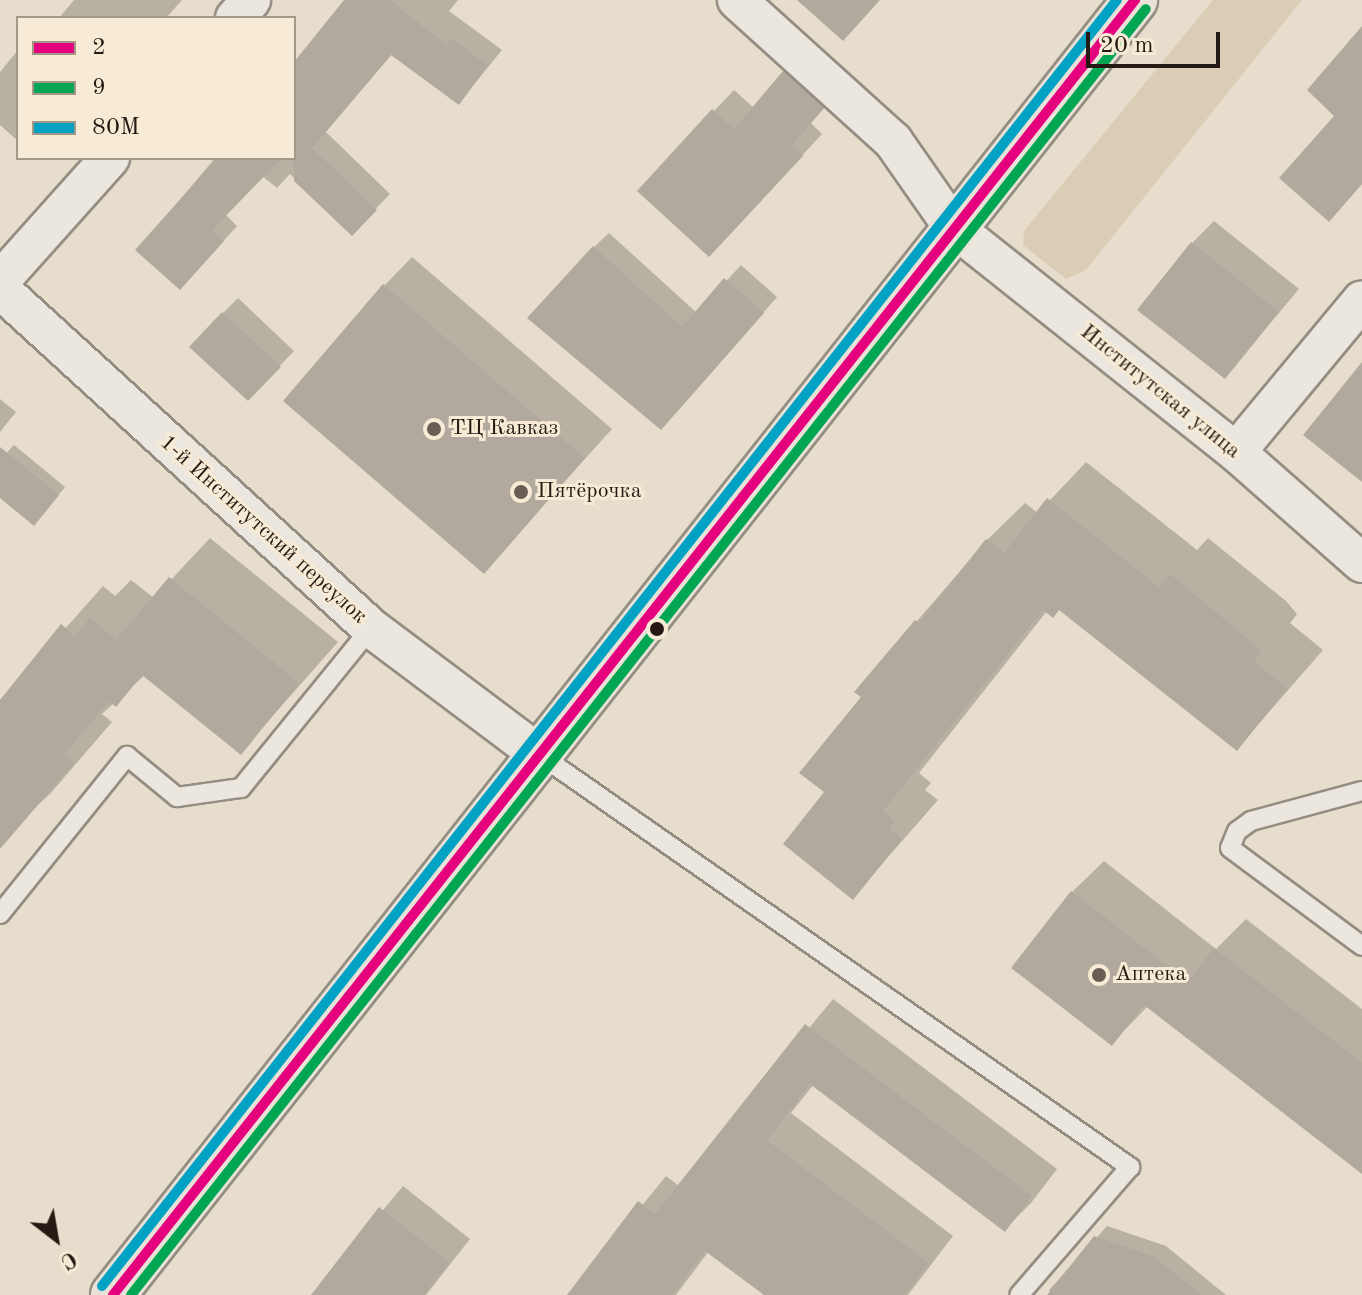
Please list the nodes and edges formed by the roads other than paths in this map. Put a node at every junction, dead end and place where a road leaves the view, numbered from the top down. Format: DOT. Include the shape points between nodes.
graph roads {
  1 [pos="251,0"];
  2 [pos="737,0"];
  3 [pos="1135,0"];
  4 [pos="237,16"];
  5 [pos="108,160"];
  6 [pos="953,227"];
  7 [pos="0,281"];
  8 [pos="0,289"];
  9 [pos="1362,300"];
  10 [pos="1236,452"];
  11 [pos="1362,563"];
  12 [pos="371,628"];
  13 [pos="540,755"];
  14 [pos="1362,791"];
  15 [pos="0,914"];
  16 [pos="1362,946"];
  17 [pos="113,1295"];
  18 [pos="1019,1295"];
  1 -- 4 [label="street"];
  2 -- 6 [label="street, Институтская улица" via="893,141"];
  3 -- 6 [label="main road"];
  5 -- 7 [label="street"];
  6 -- 10 [label="street, Институтская улица"];
  6 -- 13 [label="main road"];
  8 -- 12 [label="street, 1-й Институтский переулок"];
  9 -- 10 [label="street"];
  10 -- 11 [label="street, Институтская улица"];
  12 -- 13 [label="street, 1-й Институтский переулок"];
  12 -- 15 [label="lane" via="241,788 177,797 127,756"];
  13 -- 17 [label="main road"];
  13 -- 18 [label="lane" via="1130,1167"];
  14 -- 16 [label="lane" via="1251,821 1237,831 1230,848"];
}
